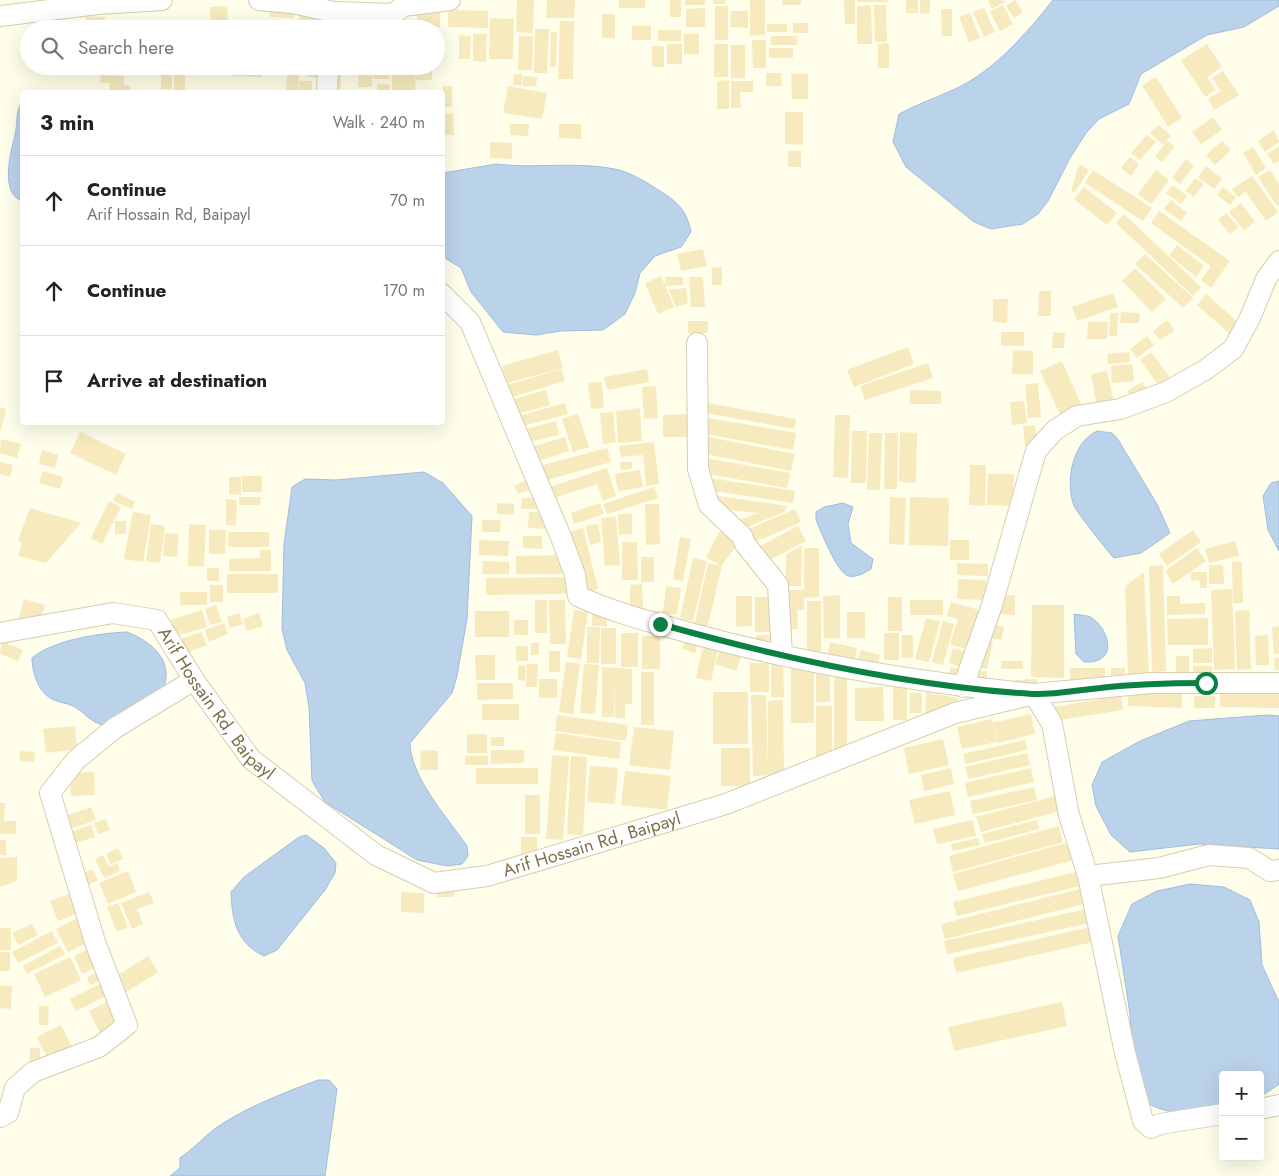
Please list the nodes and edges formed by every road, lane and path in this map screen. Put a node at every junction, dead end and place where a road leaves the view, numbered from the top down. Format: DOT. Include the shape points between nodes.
graph roads {
  1 [pos="160,0"];
  2 [pos="259,0"];
  3 [pos="450,0"];
  4 [pos="0,16"];
  5 [pos="332,20"];
  6 [pos="328,75"];
  7 [pos="327,90"];
  8 [pos="1279,261"];
  9 [pos="445,297"];
  10 [pos="697,342"];
  11 [pos="0,633"];
  12 [pos="782,655"];
  13 [pos="194,680"];
  14 [pos="1279,683"];
  15 [pos="963,687"];
  16 [pos="1034,694"];
  17 [pos="1279,870"];
  18 [pos="1088,876"];
  19 [pos="1279,1105"];
  20 [pos="1264,1108"];
  21 [pos="1219,1115"];
  22 [pos="0,1116"];
  1 -- 4 [label="street"];
  2 -- 5 [label="street" via="292,3"];
  3 -- 5 [label="street" via="403,6 394,14"];
  6 -- 7 [label="street"];
  8 -- 15 [label="street" via="1266,279 1233,349 1205,370 1166,392 1120,409 1077,416 1056,430 1036,451 992,605"];
  9 -- 12 [label="street" via="470,322 561,537 575,575 578,596 604,609"];
  10 -- 12 [label="street" via="698,469 706,499 716,513 742,536 778,585"];
  11 -- 13 [label="street, Arif Hossain Rd, Baipayl" via="113,614 157,620"];
  12 -- 15 [label="street"];
  13 -- 16 [label="street, Arif Hossain Rd, Baipayl" via="251,759 376,855 434,883 487,876 726,804 955,713"];
  13 -- 22 [label="street" via="115,728 76,760 50,793 95,942 127,1025 99,1047 33,1072 14,1088 8,1113"];
  14 -- 16 [label="street, Arif Hossain Rd, Baipayl" via="1151,683"];
  15 -- 16 [label="street"];
  16 -- 18 [label="street" via="1052,724 1069,816"];
  17 -- 18 [label="street" via="1270,871 1249,858 1209,855 1159,868"];
  18 -- 21 [label="street" via="1125,1053 1143,1122 1151,1128"];
  19 -- 20 [label="street"];
}
